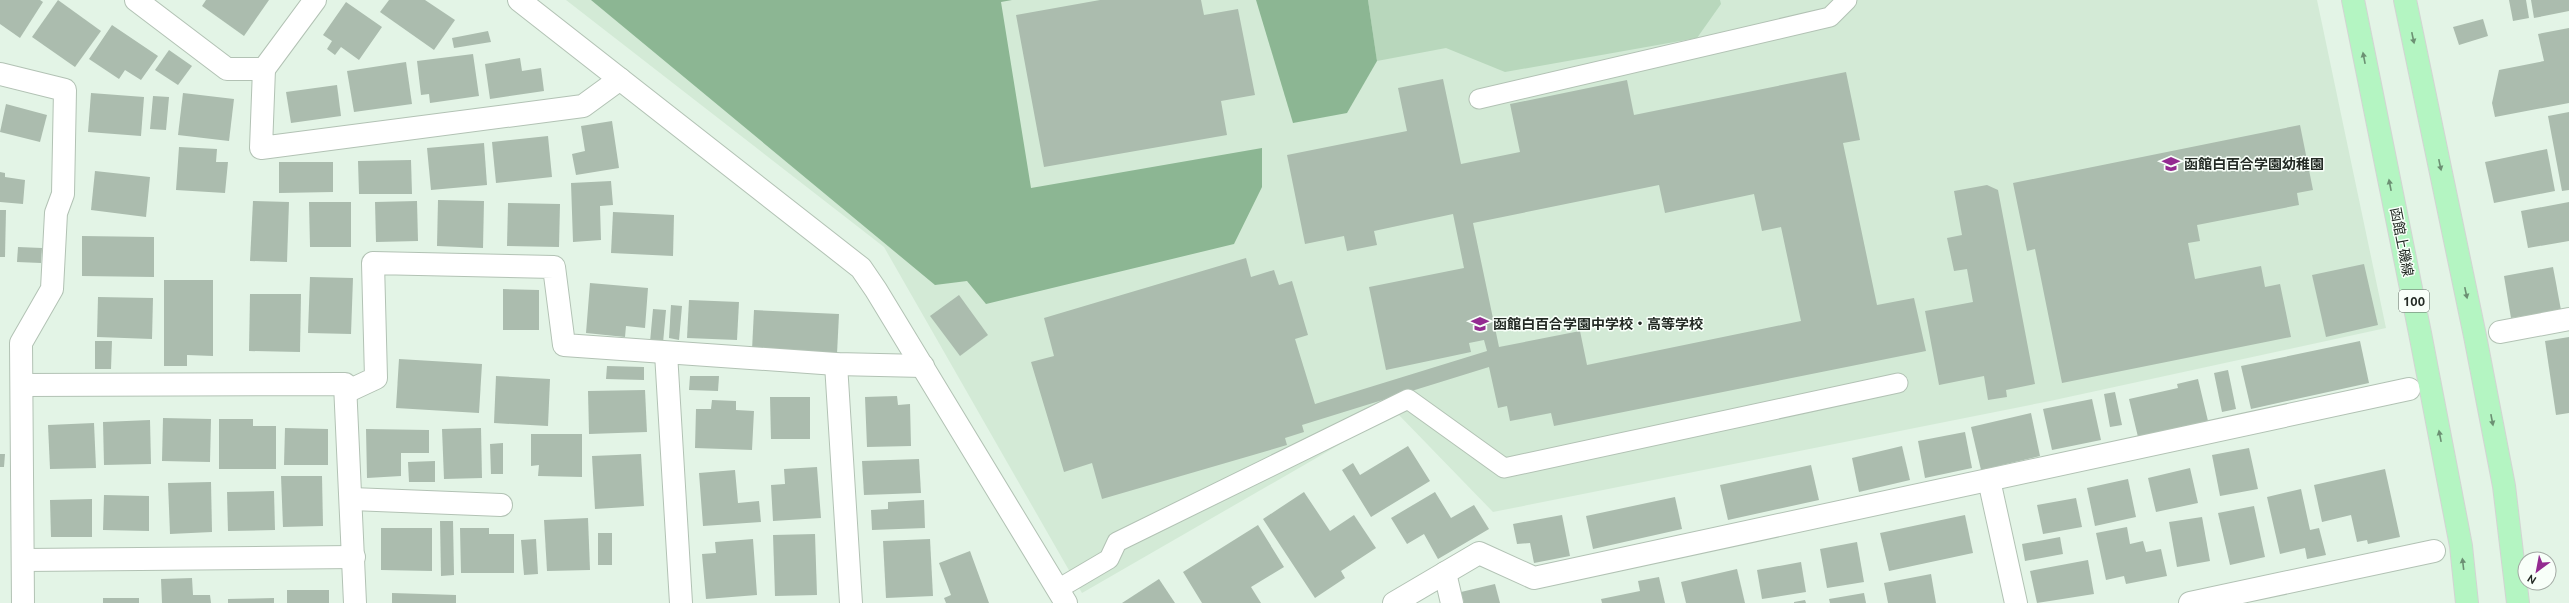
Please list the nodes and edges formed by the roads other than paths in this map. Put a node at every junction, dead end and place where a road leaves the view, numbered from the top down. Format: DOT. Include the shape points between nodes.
graph roads {
  1 [pos="136,0"];
  2 [pos="316,0"];
  3 [pos="520,0"];
  4 [pos="1847,0"];
  5 [pos="2353,0"];
  6 [pos="2405,0"];
  7 [pos="264,69"];
  8 [pos="0,74"];
  9 [pos="620,79"];
  10 [pos="1479,99"];
  11 [pos="2569,318"];
  12 [pos="2500,332"];
  13 [pos="666,353"];
  14 [pos="836,364"];
  15 [pos="923,366"];
  16 [pos="1898,383"];
  17 [pos="22,385"];
  18 [pos="2409,389"];
  19 [pos="346,392"];
  20 [pos="1988,480"];
  21 [pos="352,499"];
  22 [pos="501,505"];
  23 [pos="2434,551"];
  24 [pos="354,558"];
  25 [pos="24,560"];
  26 [pos="1445,574"];
  27 [pos="1062,596"];
  28 [pos="22,603"];
  29 [pos="355,603"];
  30 [pos="681,603"];
  31 [pos="851,603"];
  32 [pos="1394,603"];
  33 [pos="1452,603"];
  34 [pos="2016,603"];
  35 [pos="2190,603"];
  36 [pos="2467,603"];
  37 [pos="2518,603"];
  1 -- 7 [label="street" via="227,69"];
  2 -- 7 [label="street"];
  3 -- 9 [label="street"];
  4 -- 10 [label="lane" via="1830,17"];
  36 -- 5 [label="main road, 函館上磯線 / 100, one-way" via="2460,546 2420,333"];
  6 -- 37 [label="main road, one-way" via="2504,486"];
  7 -- 9 [label="street" via="261,148 583,106"];
  8 -- 17 [label="street" via="65,90 62,194 56,213 52,289 21,343"];
  9 -- 15 [label="street" via="861,268"];
  11 -- 12 [label="street"];
  13 -- 14 [label="street"];
  13 -- 19 [label="street" via="564,346 554,267 373,263 376,378"];
  13 -- 30 [label="street"];
  14 -- 15 [label="street"];
  14 -- 31 [label="street"];
  15 -- 27 [label="street"];
  16 -- 27 [label="lane" via="1504,468 1408,399 1117,542 1109,559"];
  17 -- 19 [label="street" via="345,384"];
  17 -- 25 [label="street"];
  18 -- 20 [label="street"];
  19 -- 21 [label="street"];
  20 -- 26 [label="street" via="1534,578 1479,553"];
  20 -- 34 [label="street"];
  21 -- 22 [label="street"];
  21 -- 24 [label="street"];
  23 -- 35 [label="street"];
  24 -- 25 [label="street"];
  24 -- 29 [label="street"];
  25 -- 28 [label="street"];
  26 -- 32 [label="street"];
  26 -- 33 [label="street"];
}
